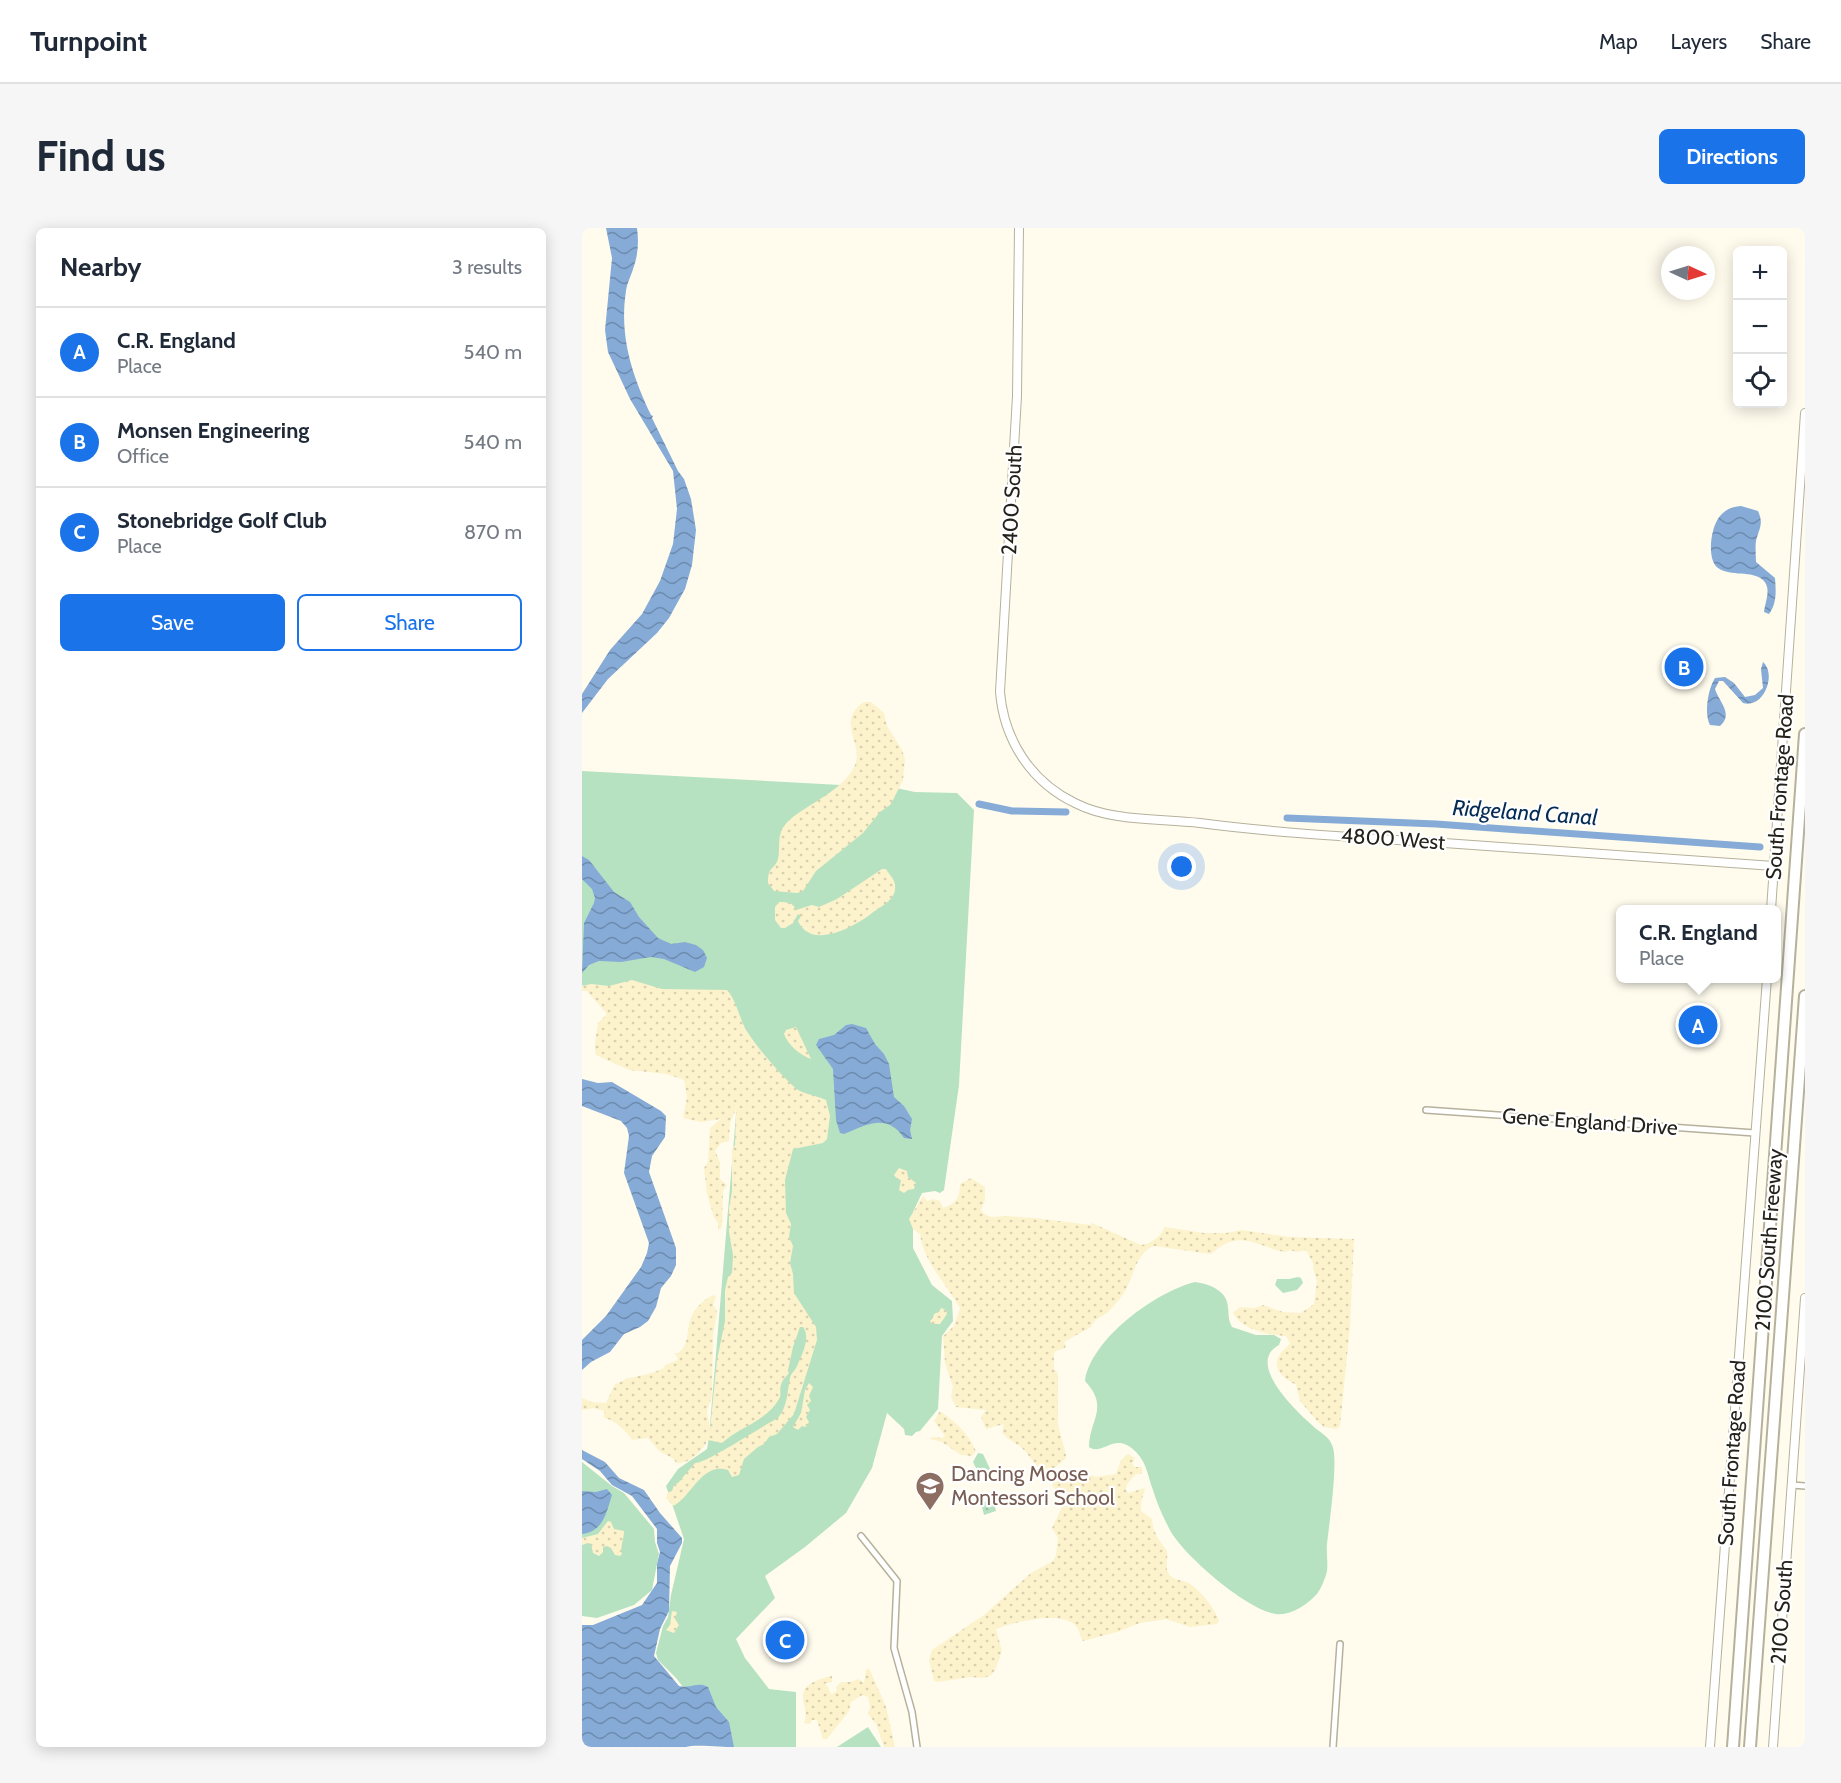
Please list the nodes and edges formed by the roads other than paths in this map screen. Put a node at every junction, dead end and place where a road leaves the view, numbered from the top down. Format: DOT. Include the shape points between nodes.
graph roads {
  1 [pos="1019,228"];
  2 [pos="1805,413"];
  3 [pos="1805,734"];
  4 [pos="1028,766"];
  5 [pos="1774,866"];
  6 [pos="1772,905"];
  7 [pos="1767,983"];
  8 [pos="1805,996"];
  9 [pos="1426,1110"];
  10 [pos="1755,1133"];
  11 [pos="1805,1298"];
  12 [pos="1792,1485"];
  13 [pos="1805,1486"];
  14 [pos="861,1536"];
  15 [pos="1340,1644"];
  16 [pos="916,1747"];
  17 [pos="1333,1747"];
  18 [pos="1710,1747"];
  19 [pos="1733,1747"];
  20 [pos="1750,1747"];
  21 [pos="1773,1747"];
  1 -- 4 [label="street, 2400 South" via="1017,411 1000,684 1006,724"];
  2 -- 5 [label="street, South Frontage Road"];
  3 -- 19 [label="highway, 2100 South Freeway"];
  4 -- 5 [label="street, 4800 West" via="1055,792 1074,803 1121,816 1270,831"];
  5 -- 6 [label="street, South Frontage Road"];
  7 -- 10 [label="street, South Frontage Road"];
  8 -- 20 [label="highway, 2100 South Freeway"];
  9 -- 10 [label="street, Gene England Drive"];
  10 -- 18 [label="street, South Frontage Road"];
  11 -- 12 [label="street, 2100 South"];
  12 -- 13 [label="street"];
  12 -- 21 [label="street, 2100 South"];
  14 -- 16 [label="street" via="897,1581 894,1648 912,1712"];
  15 -- 17 [label="street"];
}
